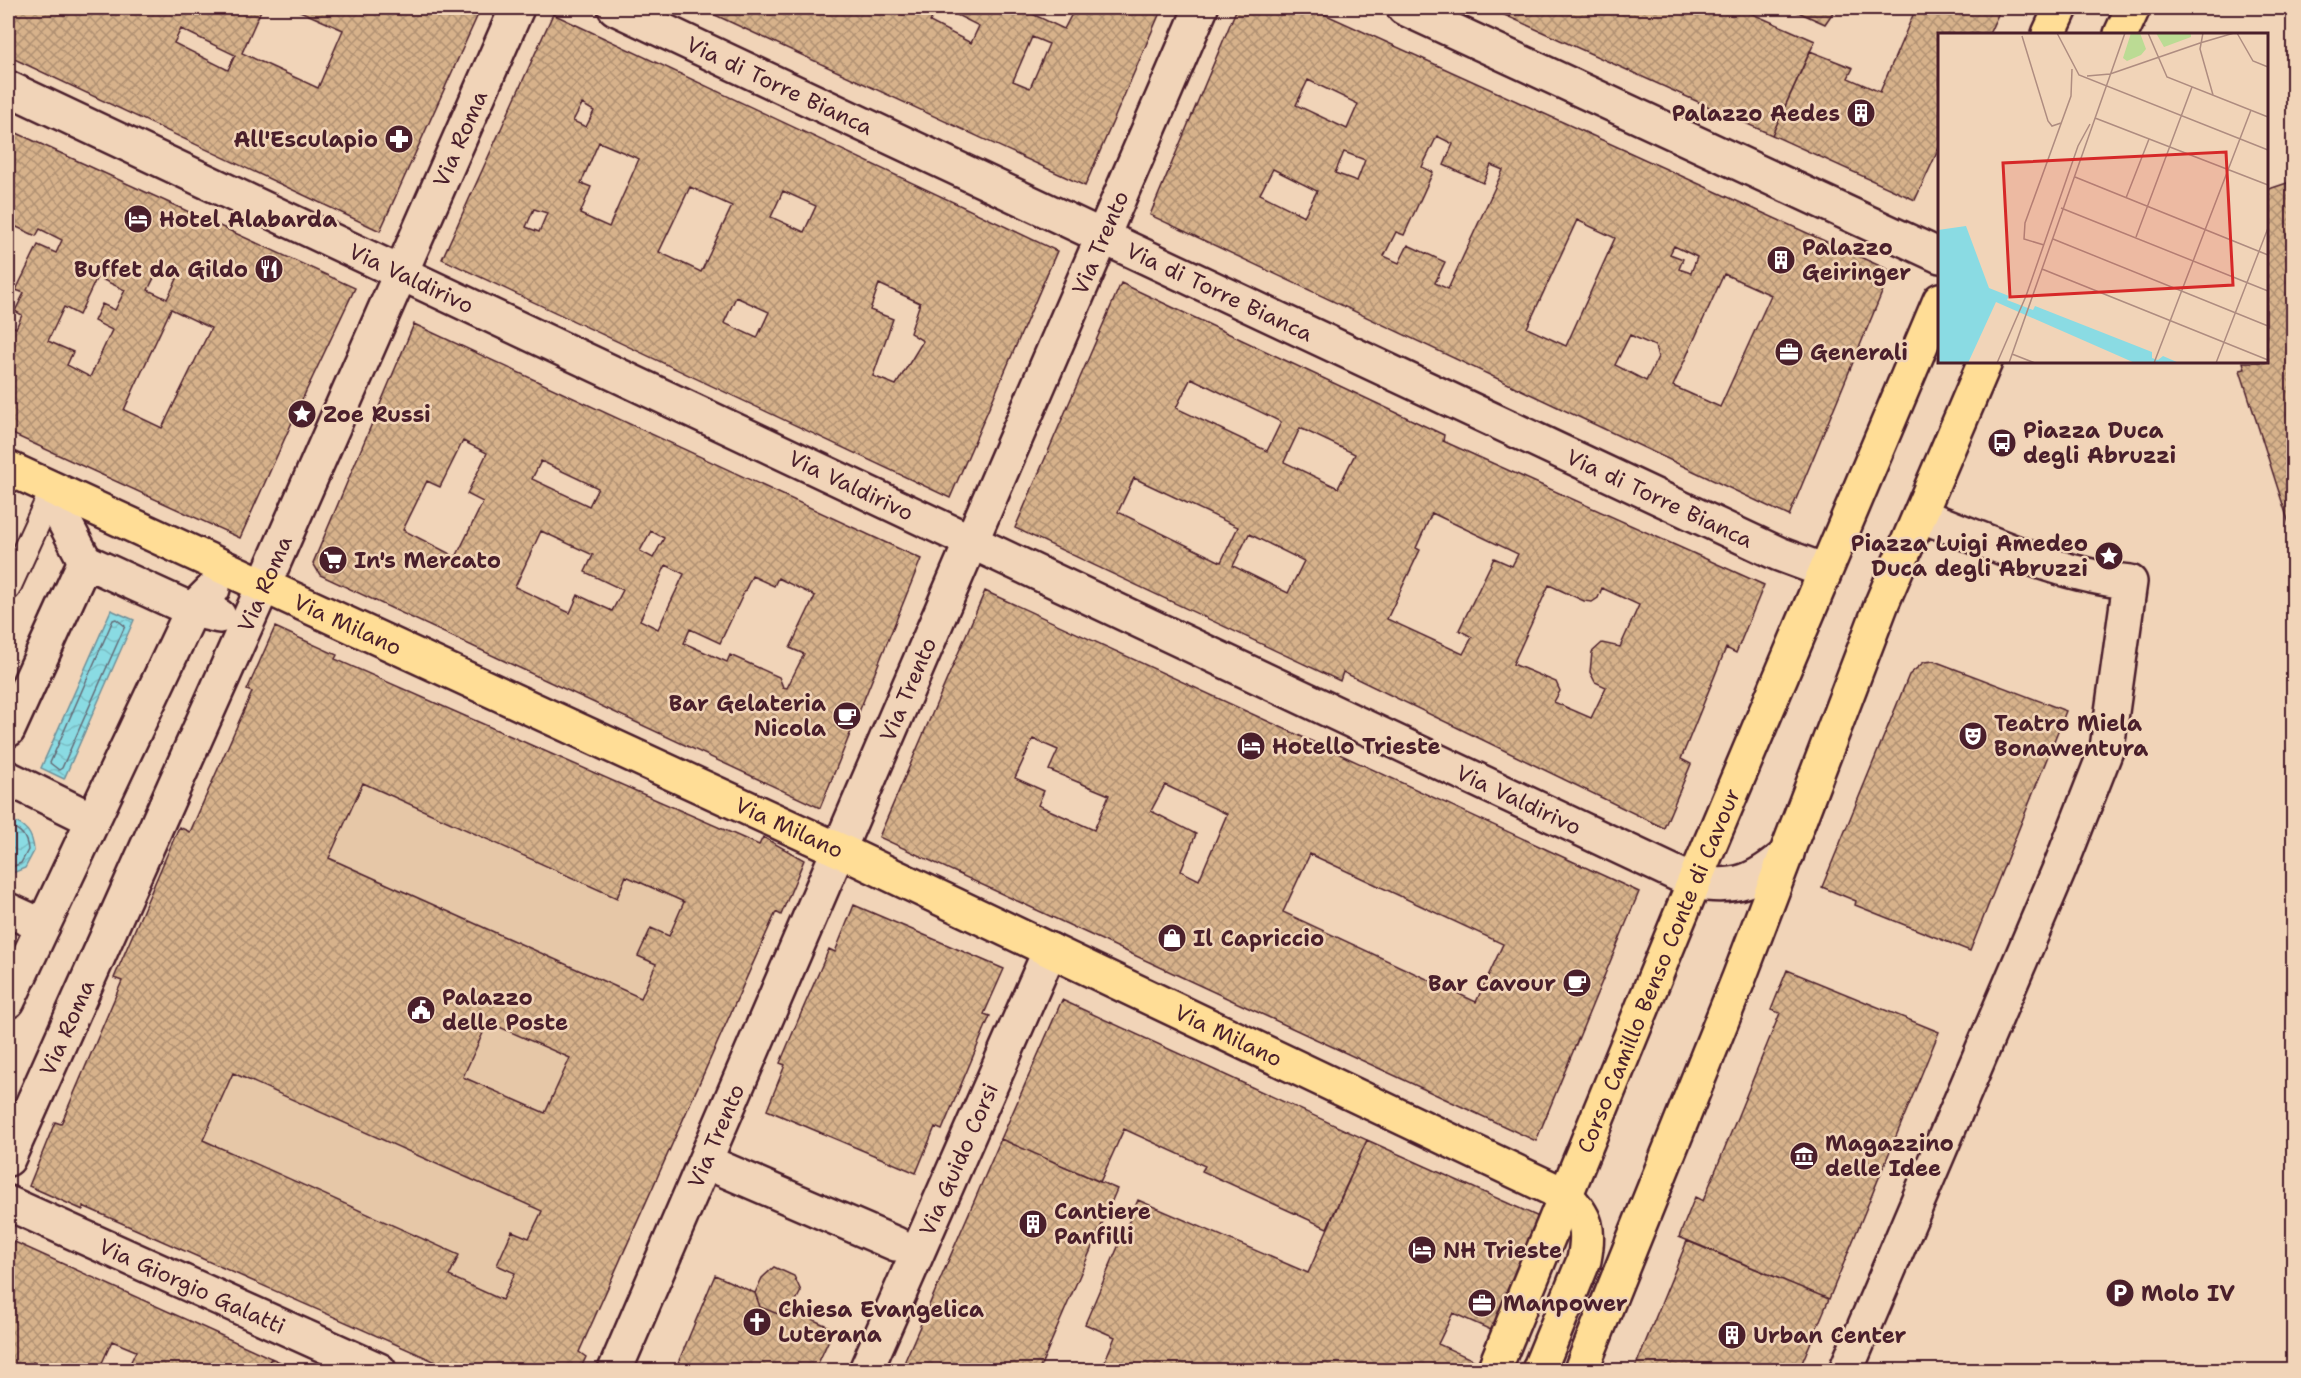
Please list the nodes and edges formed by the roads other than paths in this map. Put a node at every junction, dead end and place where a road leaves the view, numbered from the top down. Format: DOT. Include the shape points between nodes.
graph roads {
  1 [pos="517,8"];
  2 [pos="615,8"];
  3 [pos="1201,8"];
  4 [pos="1404,8"];
  5 [pos="2061,8"];
  6 [pos="2133,8"];
  7 [pos="2049,33"];
  8 [pos="2121,33"];
  9 [pos="8,88"];
  10 [pos="1102,236"];
  11 [pos="1938,255"];
  12 [pos="400,273"];
  13 [pos="1938,305"];
  14 [pos="1985,363"];
  15 [pos="8,468"];
  16 [pos="53,489"];
  17 [pos="1922,516"];
  18 [pos="64,521"];
  19 [pos="971,542"];
  20 [pos="85,561"];
  21 [pos="1825,571"];
  22 [pos="263,587"];
  23 [pos="8,588"];
  24 [pos="8,730"];
  25 [pos="8,778"];
  26 [pos="93,820"];
  27 [pos="839,850"];
  28 [pos="1787,854"];
  29 [pos="1694,882"];
  30 [pos="8,910"];
  31 [pos="43,926"];
  32 [pos="1050,950"];
  33 [pos="8,1001"];
  34 [pos="8,1159"];
  35 [pos="720,1168"];
  36 [pos="1565,1195"];
  37 [pos="8,1203"];
  38 [pos="896,1244"];
  39 [pos="379,1371"];
  40 [pos="615,1371"];
  41 [pos="866,1371"];
  42 [pos="1494,1371"];
  43 [pos="1539,1371"];
  44 [pos="1581,1371"];
  45 [pos="1845,1371"];
  1 -- 12 [label="street, Via Roma"];
  2 -- 10 [label="street, Via di Torre Bianca"];
  3 -- 10 [label="street, Via Trento"];
  4 -- 11 [label="street"];
  5 -- 7 [label="main road"];
  6 -- 8 [label="main road"];
  9 -- 12 [label="street, Via Valdirivo"];
  10 -- 19 [label="street, Via Trento"];
  10 -- 21 [label="street, Via di Torre Bianca" via="1779,554"];
  12 -- 19 [label="street, Via Valdirivo"];
  12 -- 22 [label="street, Via Roma"];
  13 -- 21 [label="main road"];
  14 -- 17 [label="main road"];
  15 -- 16 [label="main road, Via Milano"];
  16 -- 22 [label="main road, Via Milano"];
  16 -- 23 [label="lane"];
  17 -- 28 [label="main road" via="1882,603"];
  17 -- 45 [label="street" via="2100,580 2130,582 2107,748 2059,870"];
  18 -- 20 [label="street"];
  19 -- 27 [label="street, Via Trento"];
  19 -- 29 [label="street, Via Valdirivo"];
  20 -- 24 [label="street"];
  20 -- 26 [label="street" via="208,605"];
  21 -- 29 [label="main road, Corso Camillo Benso Conte di Cavour"];
  22 -- 27 [label="main road, Via Milano"];
  22 -- 34 [label="street, Via Roma"];
  25 -- 26 [label="street"];
  26 -- 31 [label="street"];
  27 -- 32 [label="main road, Via Milano"];
  27 -- 40 [label="street, Via Trento"];
  28 -- 29 [label="street, Via Valdirivo" via="1766,872 1743,883 1718,886"];
  28 -- 44 [label="main road"];
  29 -- 36 [label="main road, Corso Camillo Benso Conte di Cavour"];
  30 -- 31 [label="street"];
  31 -- 33 [label="street"];
  32 -- 36 [label="main road, Via Milano"];
  32 -- 41 [label="street, Via Guido Corsi"];
  35 -- 38 [label="street"];
  36 -- 42 [label="main road, Corso Camillo Benso Conte di Cavour"];
  36 -- 43 [label="main road" via="1586,1222 1588,1241"];
  37 -- 39 [label="street, Via Giorgio Galatti"];
}
